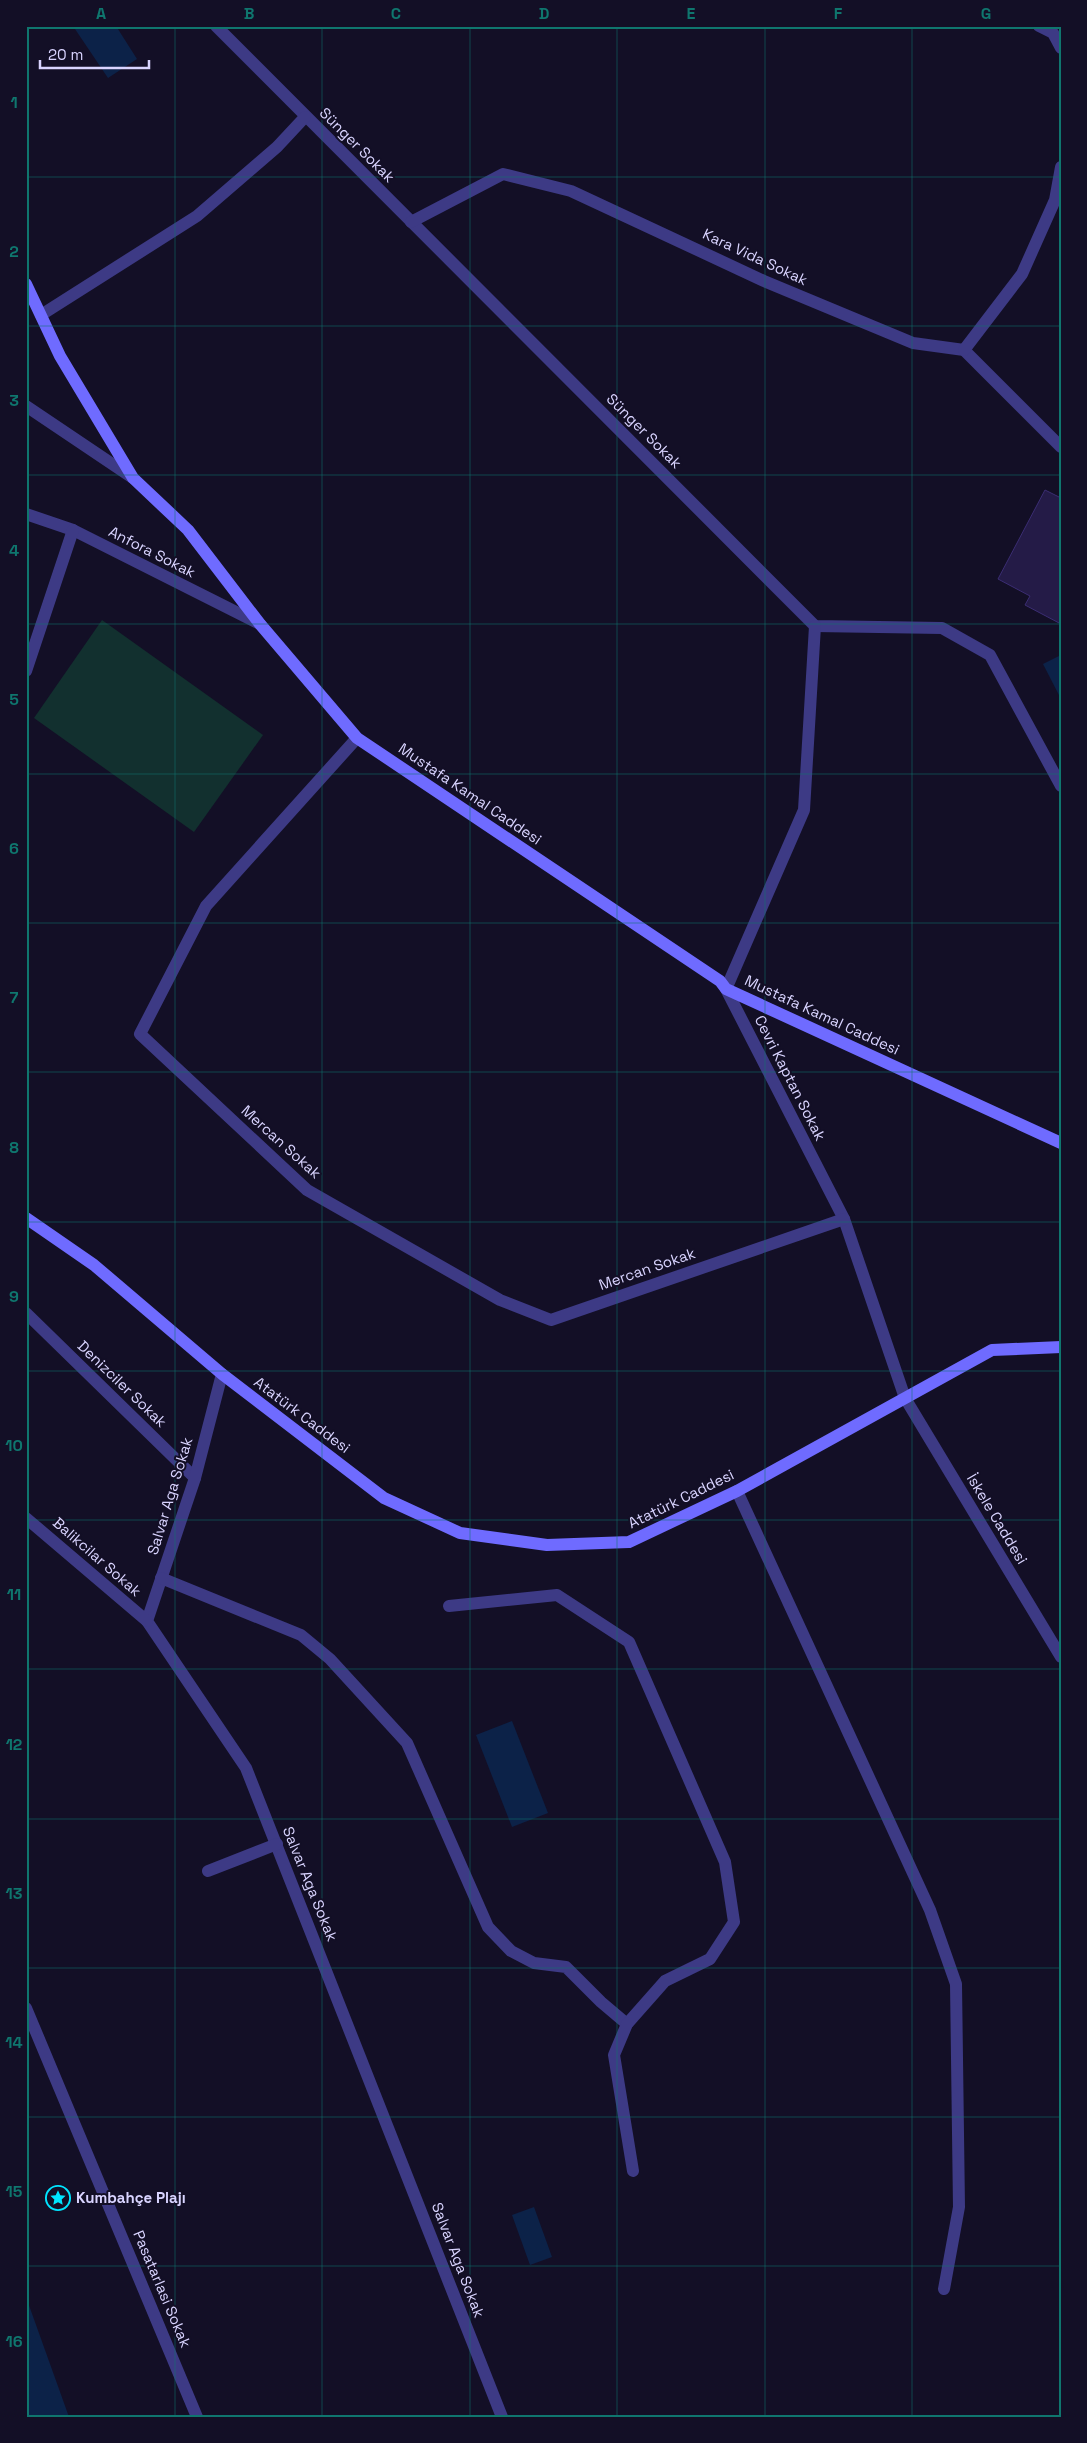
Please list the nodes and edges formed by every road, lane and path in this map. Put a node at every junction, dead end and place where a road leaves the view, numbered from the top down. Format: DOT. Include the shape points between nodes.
graph roads {
  1 [pos="216,26"];
  2 [pos="1039,26"];
  3 [pos="1061,48"];
  4 [pos="306,116"];
  5 [pos="1061,168"];
  6 [pos="411,222"];
  7 [pos="26,284"];
  8 [pos="41,315"];
  9 [pos="964,350"];
  10 [pos="26,406"];
  11 [pos="1061,447"];
  12 [pos="133,478"];
  13 [pos="26,514"];
  14 [pos="73,530"];
  15 [pos="260,624"];
  16 [pos="815,626"];
  17 [pos="26,671"];
  18 [pos="357,738"];
  19 [pos="1061,786"];
  20 [pos="726,989"];
  21 [pos="1061,1143"];
  22 [pos="26,1218"];
  23 [pos="844,1219"];
  24 [pos="26,1313"];
  25 [pos="1061,1347"];
  26 [pos="222,1374"];
  27 [pos="905,1398"];
  28 [pos="195,1478"];
  29 [pos="736,1490"];
  30 [pos="26,1518"];
  31 [pos="161,1578"];
  32 [pos="448,1606"];
  33 [pos="147,1621"];
  34 [pos="1061,1656"];
  35 [pos="277,1844"];
  36 [pos="208,1871"];
  37 [pos="26,2008"];
  38 [pos="627,2024"];
  39 [pos="633,2171"];
  40 [pos="944,2289"];
  41 [pos="197,2417"];
  42 [pos="502,2417"];
  1 -- 4 [label="street, Sünger Sokak"];
  2 -- 3 [label="street" via="1053,33"];
  4 -- 6 [label="street, Sünger Sokak"];
  4 -- 8 [label="street" via="277,147 198,216"];
  5 -- 9 [label="street" via="1055,200 1022,274"];
  6 -- 9 [label="street, Kara Vida Sokak" via="503,174 571,191 764,281 913,343"];
  6 -- 16 [label="street, Sünger Sokak"];
  7 -- 8 [label="street, Mustafa Kamal Caddesi"];
  8 -- 12 [label="street, Mustafa Kamal Caddesi" via="60,356"];
  9 -- 11 [label="street"];
  10 -- 12 [label="street"];
  12 -- 15 [label="street, Mustafa Kamal Caddesi" via="188,530"];
  13 -- 14 [label="street, Anfora Sokak"];
  14 -- 15 [label="street, Anfora Sokak"];
  14 -- 17 [label="street"];
  15 -- 18 [label="street, Mustafa Kamal Caddesi"];
  16 -- 19 [label="street" via="942,628 990,655"];
  16 -- 20 [label="street" via="804,810"];
  18 -- 20 [label="street, Mustafa Kamal Caddesi" via="712,975"];
  18 -- 23 [label="street, Mercan Sokak" via="206,906 140,1034 308,1190 500,1300 551,1320"];
  20 -- 21 [label="street, Mustafa Kamal Caddesi"];
  20 -- 23 [label="street, Cevri Kaptan Sokak"];
  22 -- 26 [label="street, Atatürk Caddesi" via="94,1264"];
  23 -- 27 [label="street, Cevri Kaptan Sokak"];
  24 -- 28 [label="street, Denizciler Sokak"];
  25 -- 27 [label="street, Atatürk Caddesi" via="992,1350"];
  26 -- 28 [label="street, Salvar Aga Sokak"];
  26 -- 29 [label="street, Atatürk Caddesi" via="384,1498 460,1533 547,1544 629,1542"];
  27 -- 29 [label="street, Atatürk Caddesi"];
  27 -- 34 [label="street, İskele Caddesi"];
  28 -- 31 [label="street, Salvar Aga Sokak"];
  29 -- 40 [label="street" via="930,1910 956,1984 959,2207"];
  30 -- 33 [label="street, Balikcilar Sokak"];
  31 -- 33 [label="street, Salvar Aga Sokak"];
  31 -- 38 [label="street" via="301,1635 330,1659 407,1743 488,1927 511,1951 534,1963 566,1966"];
  32 -- 38 [label="street" via="557,1595 628,1642 725,1862 734,1922 710,1959 665,1981"];
  33 -- 35 [label="street, Salvar Aga Sokak" via="246,1768"];
  35 -- 36 [label="street"];
  35 -- 42 [label="street, Salvar Aga Sokak"];
  37 -- 41 [label="street, Pasatarlasi Sokak"];
  38 -- 39 [label="street" via="614,2055"];
}
